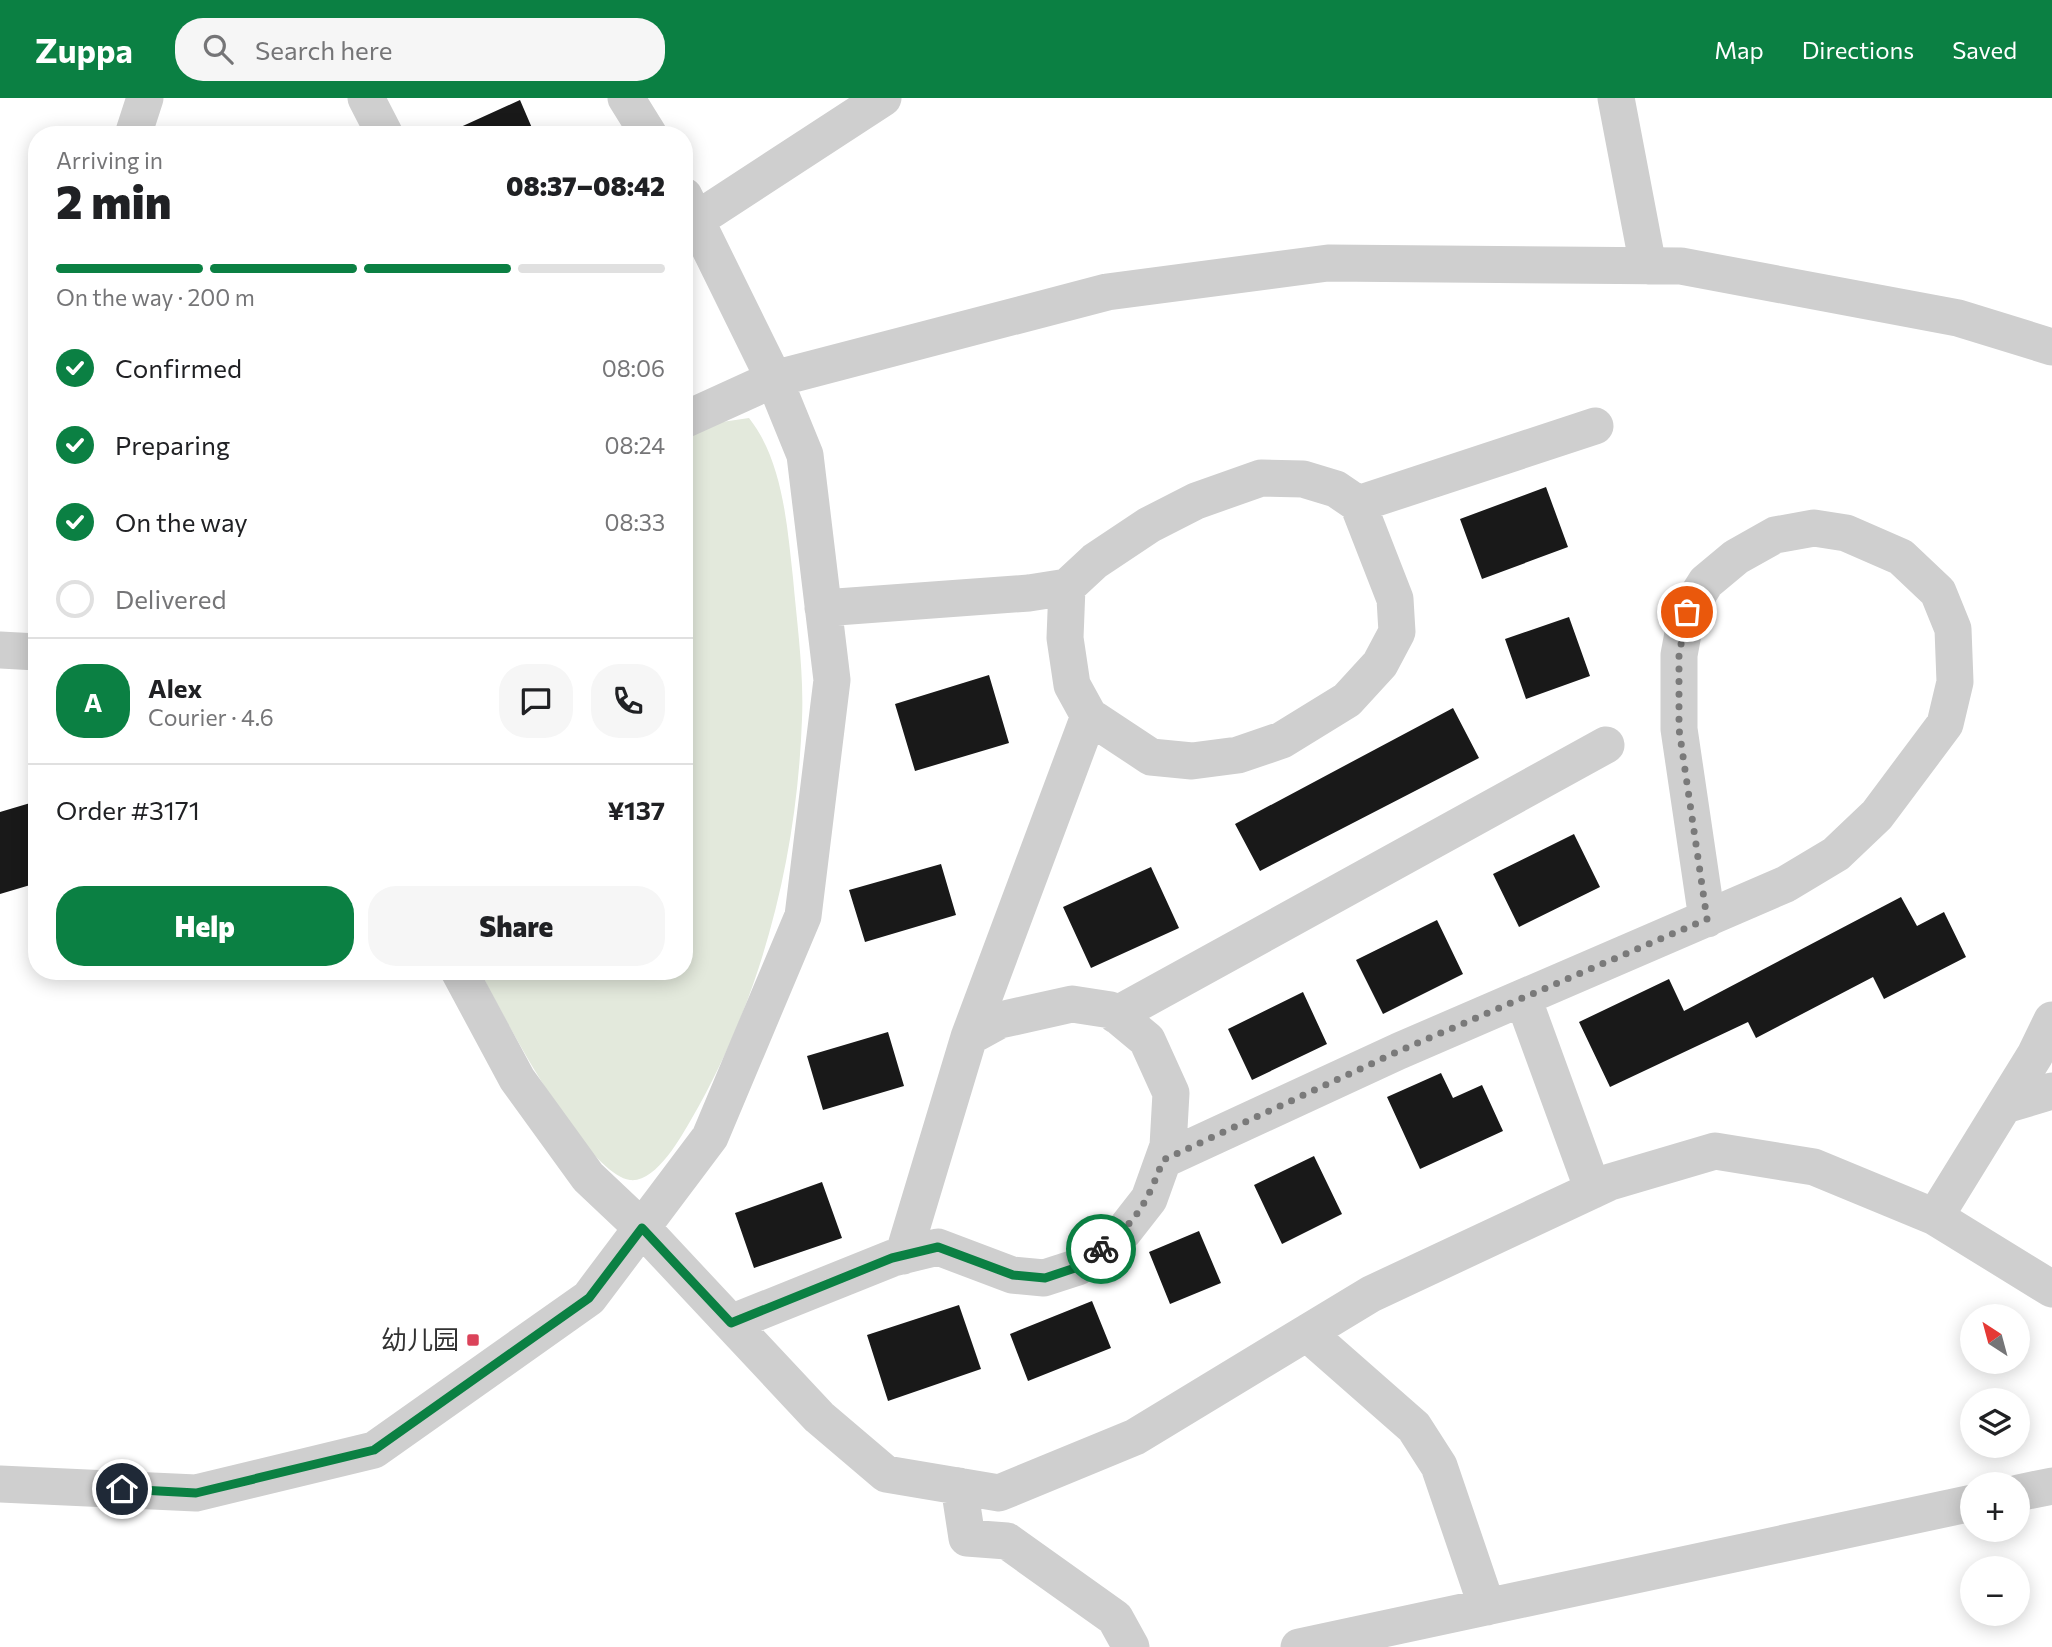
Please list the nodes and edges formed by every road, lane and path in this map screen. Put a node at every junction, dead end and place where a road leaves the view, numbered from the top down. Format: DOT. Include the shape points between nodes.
graph roads {
  1 [pos="145,98"];
  2 [pos="366,98"];
  3 [pos="626,98"];
  4 [pos="883,98"];
  5 [pos="1616,98"];
  6 [pos="136,126"];
  7 [pos="380,126"];
  8 [pos="643,126"];
  9 [pos="693,206"];
  10 [pos="693,214"];
  11 [pos="1648,266"];
  12 [pos="2052,347"];
  13 [pos="774,379"];
  14 [pos="693,416"];
  15 [pos="1595,426"];
  16 [pos="1358,504"];
  17 [pos="1067,587"];
  18 [pos="824,608"];
  19 [pos="0,650"];
  20 [pos="28,652"];
  21 [pos="1089,716"];
  22 [pos="1606,745"];
  23 [pos="1707,919"];
  24 [pos="464,980"];
  25 [pos="1523,998"];
  26 [pos="1116,1014"];
  27 [pos="2052,1020"];
  28 [pos="969,1037"];
  29 [pos="2052,1091"];
  30 [pos="2005,1105"];
  31 [pos="1163,1160"];
  32 [pos="1593,1190"];
  33 [pos="1935,1217"];
  34 [pos="642,1228"];
  35 [pos="903,1256"];
  36 [pos="2052,1289"];
  37 [pos="731,1323"];
  38 [pos="1307,1333"];
  39 [pos="0,1484"];
  40 [pos="959,1486"];
  41 [pos="2052,1486"];
  42 [pos="2030,1491"];
  43 [pos="1960,1506"];
  44 [pos="1487,1607"];
  45 [pos="1131,1647"];
  46 [pos="1299,1647"];
  1 -- 6 [label="street"];
  2 -- 7 [label="street"];
  3 -- 8 [label="street"];
  4 -- 9 [label="street"];
  5 -- 11 [label="street"];
  10 -- 13 [label="street"];
  11 -- 12 [label="street" via="1681,266 1958,317"];
  11 -- 13 [label="street" via="1328,263 1162,284 1107,292"];
  13 -- 14 [label="street"];
  13 -- 18 [label="street" via="805,454"];
  15 -- 16 [label="street"];
  16 -- 17 [label="street" via="1336,489 1303,479 1261,478 1196,501 1149,525 1095,561"];
  16 -- 21 [label="street" via="1395,599 1397,632 1381,664 1346,700 1282,740 1238,755 1192,761 1151,757"];
  17 -- 18 [label="street"];
  17 -- 21 [label="street" via="1065,638 1072,685"];
  18 -- 34 [label="street" via="832,680 803,916 710,1137"];
  19 -- 20 [label="street"];
  21 -- 28 [label="street"];
  22 -- 26 [label="street"];
  23 -- 23 [label="street" via="1786,884 1836,854 1877,815 1945,724 1955,682 1953,629 1938,592 1901,557 1846,533 1814,528 1775,535 1736,557 1706,582 1687,612 1679,655 1679,729"];
  23 -- 25 [label="street"];
  24 -- 34 [label="street" via="517,1079 589,1177"];
  25 -- 31 [label="street"];
  25 -- 32 [label="street"];
  26 -- 28 [label="street" via="1072,1004 1000,1020"];
  26 -- 31 [label="street" via="1147,1040 1171,1093"];
  27 -- 30 [label="street"];
  28 -- 35 [label="street"];
  29 -- 30 [label="street"];
  30 -- 33 [label="street"];
  31 -- 35 [label="street" via="1149,1199 1124,1231 1078,1267 1045,1278 1013,1275 938,1247"];
  32 -- 33 [label="street" via="1715,1151 1814,1167"];
  32 -- 38 [label="street" via="1371,1294"];
  33 -- 36 [label="street"];
  34 -- 37 [label="street"];
  34 -- 39 [label="street" via="589,1298 374,1450 196,1493"];
  35 -- 37 [label="street"];
  37 -- 40 [label="street" via="819,1417 886,1474"];
  38 -- 40 [label="street" via="1135,1437 999,1493"];
  38 -- 44 [label="street" via="1414,1427 1439,1465"];
  40 -- 45 [label="street" via="967,1538 1007,1541 1115,1618"];
  41 -- 42 [label="street"];
  43 -- 44 [label="street"];
  44 -- 46 [label="street"];
}
